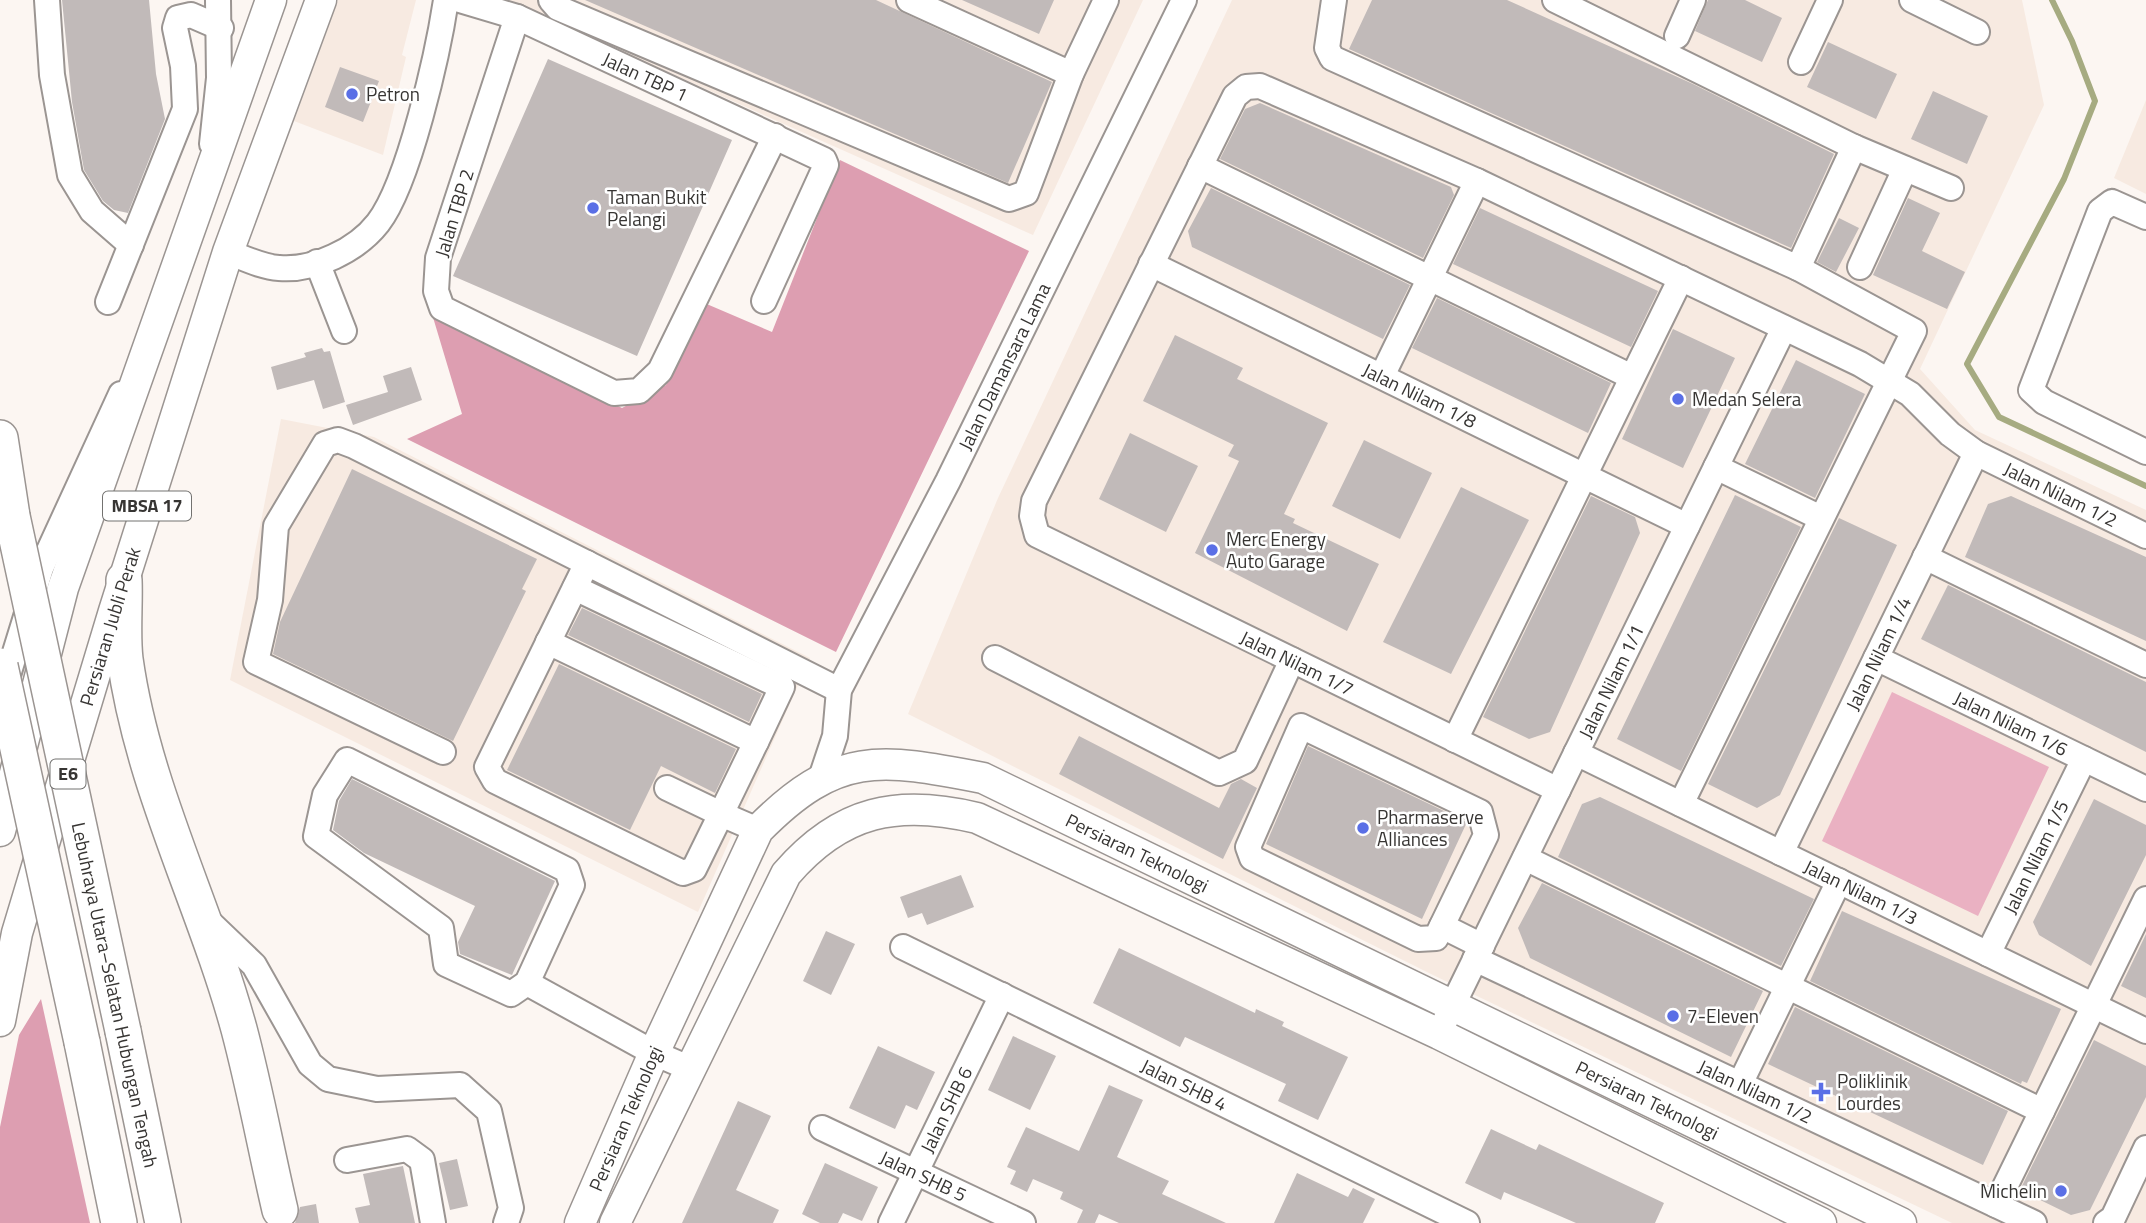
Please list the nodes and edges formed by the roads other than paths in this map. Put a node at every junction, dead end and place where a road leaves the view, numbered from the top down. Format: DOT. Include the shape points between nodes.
graph roads {
  1 [pos="47,0"];
  2 [pos="218,0"];
  3 [pos="271,0"];
  4 [pos="321,0"];
  5 [pos="446,0"];
  6 [pos="460,0"];
  7 [pos="551,0"];
  8 [pos="909,0"];
  9 [pos="1106,0"];
  10 [pos="1184,0"];
  11 [pos="1334,0"];
  12 [pos="1555,0"];
  13 [pos="1693,0"];
  14 [pos="1830,0"];
  15 [pos="1912,0"];
  16 [pos="517,17"];
  17 [pos="221,28"];
  18 [pos="1977,32"];
  19 [pos="1677,36"];
  20 [pos="1801,62"];
  21 [pos="1071,74"];
  22 [pos="775,136"];
  23 [pos="1854,146"];
  24 [pos="1200,166"];
  25 [pos="209,169"];
  26 [pos="1905,169"];
  27 [pos="1477,181"];
  28 [pos="1951,188"];
  29 [pos="2146,217"];
  30 [pos="131,245"];
  31 [pos="228,252"];
  32 [pos="317,262"];
  33 [pos="1151,264"];
  34 [pos="1860,267"];
  35 [pos="1798,268"];
  36 [pos="1430,278"];
  37 [pos="1681,278"];
  38 [pos="764,301"];
  39 [pos="108,302"];
  40 [pos="161,314"];
  41 [pos="1784,328"];
  42 [pos="344,331"];
  43 [pos="1382,376"];
  44 [pos="1632,377"];
  45 [pos="1889,379"];
  46 [pos="0,438"];
  47 [pos="2146,452"];
  48 [pos="1976,453"];
  49 [pos="1716,467"];
  50 [pos="1584,475"];
  51 [pos="1821,518"];
  52 [pos="1687,526"];
  53 [pos="1037,535"];
  54 [pos="2146,536"];
  55 [pos="1925,557"];
  56 [pos="587,563"];
  57 [pos="124,580"];
  58 [pos="575,588"];
  59 [pos="548,642"];
  60 [pos="995,658"];
  61 [pos="1876,658"];
  62 [pos="1292,660"];
  63 [pos="2146,665"];
  64 [pos="0,666"];
  65 [pos="787,677"];
  66 [pos="839,690"];
  67 [pos="0,702"];
  68 [pos="835,736"];
  69 [pos="1455,740"];
  70 [pos="756,742"];
  71 [pos="443,752"];
  72 [pos="1576,753"];
  73 [pos="2084,759"];
  74 [pos="858,765"];
  75 [pos="820,781"];
  76 [pos="667,788"];
  77 [pos="2146,789"];
  78 [pos="1558,790"];
  79 [pos="1681,804"];
  80 [pos="721,814"];
  81 [pos="758,830"];
  82 [pos="0,831"];
  83 [pos="1781,853"];
  84 [pos="1525,858"];
  85 [pos="1839,881"];
  86 [pos="2146,899"];
  87 [pos="204,917"];
  88 [pos="1442,926"];
  89 [pos="903,947"];
  90 [pos="1478,953"];
  91 [pos="1988,954"];
  92 [pos="527,983"];
  93 [pos="1788,986"];
  94 [pos="1002,995"];
  95 [pos="1453,1005"];
  96 [pos="2094,1005"];
  97 [pos="0,1021"];
  98 [pos="2146,1031"];
  99 [pos="1439,1034"];
  100 [pos="654,1053"];
  101 [pos="691,1069"];
  102 [pos="1740,1084"];
  103 [pos="2042,1111"];
  104 [pos="822,1128"];
  105 [pos="2146,1148"];
  106 [pos="347,1160"];
  107 [pos="916,1171"];
  108 [pos="1996,1205"];
  109 [pos="280,1210"];
  110 [pos="119,1223"];
  111 [pos="163,1223"];
  112 [pos="433,1223"];
  113 [pos="506,1223"];
  114 [pos="580,1223"];
  115 [pos="615,1223"];
  116 [pos="891,1223"];
  117 [pos="1023,1223"];
  118 [pos="1467,1223"];
  119 [pos="1821,1223"];
  120 [pos="1901,1223"];
  121 [pos="2034,1223"];
  122 [pos="2106,1223"];
  1 -- 30 [label="street" via="52,75 70,175 92,211"];
  2 -- 17 [label="street"];
  3 -- 25 [label="main road, MBSA 17"];
  4 -- 31 [label="main road, Persiaran Jubli Perak / MBSA 17"];
  5 -- 32 [label="street" via="417,125 379,223 343,253"];
  6 -- 16 [label="street, Jalan TBP 1"];
  7 -- 21 [label="street" via="558,8 1009,199 1026,193"];
  8 -- 21 [label="street"];
  9 -- 21 [label="street"];
  10 -- 66 [label="street, Jalan Damansara Lama" via="948,481"];
  11 -- 35 [label="street" via="1327,48 1332,58"];
  12 -- 23 [label="street"];
  13 -- 19 [label="street"];
  14 -- 20 [label="street"];
  15 -- 18 [label="street"];
  16 -- 22 [label="street, Jalan TBP 1"];
  16 -- 22 [label="street, Jalan TBP 2" via="438,258 436,291 442,308 614,393 639,391 660,371"];
  17 -- 25 [label="street"];
  17 -- 30 [label="street" via="191,15 178,18 175,27 185,109"];
  22 -- 38 [label="street, Jalan TBP 1" via="826,165"];
  23 -- 26 [label="street"];
  23 -- 35 [label="street"];
  24 -- 27 [label="street, Jalan Nilam 1/2" via="1235,96 1247,87 1260,86"];
  24 -- 33 [label="street, Jalan Nilam 1/2"];
  24 -- 36 [label="street"];
  25 -- 40 [label="main road, MBSA 17"];
  26 -- 28 [label="street"];
  26 -- 34 [label="street"];
  27 -- 36 [label="street"];
  27 -- 37 [label="street, Jalan Nilam 1/2"];
  29 -- 47 [label="street" via="2112,202 2100,211 2032,390 2044,402"];
  30 -- 39 [label="street"];
  31 -- 32 [label="street" via="279,268"];
  31 -- 57 [label="main road, Persiaran Jubli Perak / MBSA 17"];
  32 -- 42 [label="street"];
  33 -- 43 [label="street, Jalan Nilam 1/8"];
  33 -- 53 [label="street, Jalan Nilam 1/2" via="1034,501"];
  35 -- 45 [label="street" via="1914,331"];
  36 -- 43 [label="street"];
  36 -- 44 [label="street"];
  37 -- 41 [label="street, Jalan Nilam 1/2"];
  37 -- 44 [label="street"];
  40 -- 67 [label="street" via="91,452 41,568"];
  40 -- 82 [label="main road, MBSA 17" via="63,588"];
  41 -- 45 [label="street, Jalan Nilam 1/2"];
  41 -- 49 [label="street, Jalan Nilam 1/1"];
  43 -- 50 [label="street, Jalan Nilam 1/8"];
  44 -- 50 [label="street"];
  45 -- 48 [label="street, Jalan Nilam 1/2"];
  45 -- 51 [label="street"];
  46 -- 111 [label="highway, Lebuhraya Utara–Selatan Hubungan Tengah / E6, bridge" via="12,516"];
  48 -- 54 [label="street, Jalan Nilam 1/2"];
  48 -- 55 [label="street, Jalan Nilam 1/4"];
  49 -- 51 [label="street"];
  49 -- 52 [label="street, Jalan Nilam 1/1"];
  50 -- 52 [label="street, Jalan Nilam 1/8"];
  50 -- 69 [label="street"];
  51 -- 79 [label="street"];
  52 -- 72 [label="street, Jalan Nilam 1/1"];
  53 -- 62 [label="street, Jalan Nilam 1/7"];
  55 -- 61 [label="street, Jalan Nilam 1/4"];
  55 -- 63 [label="street"];
  56 -- 58 [label="street"];
  56 -- 65 [label="street"];
  56 -- 71 [label="street" via="354,446 338,440 325,444 276,526 270,600 256,662"];
  57 -- 87 [label="highway" via="125,657 137,719 160,800"];
  57 -- 97 [label="main road, Persiaran Jubli Perak / MBSA 17" via="17,933"];
  58 -- 59 [label="street"];
  58 -- 65 [label="street"];
  59 -- 70 [label="street"];
  59 -- 80 [label="street" via="487,767 495,781 683,873 694,869"];
  60 -- 62 [label="street" via="1219,773 1245,761"];
  61 -- 73 [label="street, Jalan Nilam 1/6"];
  61 -- 83 [label="street, Jalan Nilam 1/4"];
  62 -- 69 [label="street, Jalan Nilam 1/7"];
  64 -- 110 [label="highway, E6, bridge"];
  65 -- 66 [label="street"];
  65 -- 70 [label="street"];
  66 -- 68 [label="street, Jalan Damansara Lama"];
  68 -- 74 [label="street"];
  68 -- 75 [label="street, Jalan Damansara Lama"];
  69 -- 78 [label="street, Jalan Nilam 1/7"];
  70 -- 80 [label="street"];
  72 -- 78 [label="street, Jalan Nilam 1/1"];
  72 -- 79 [label="street, Jalan Nilam 1/3"];
  73 -- 77 [label="street, Jalan Nilam 1/6"];
  73 -- 91 [label="street, Jalan Nilam 1/5"];
  74 -- 75 [label="main road, Persiaran Teknologi"];
  74 -- 95 [label="main road, Persiaran Teknologi" via="925,767 982,778"];
  75 -- 81 [label="main road, Persiaran Teknologi" via="783,805"];
  76 -- 80 [label="street"];
  78 -- 84 [label="street, Jalan Nilam 1/1"];
  79 -- 83 [label="street, Jalan Nilam 1/3"];
  80 -- 81 [label="street"];
  81 -- 100 [label="main road, Persiaran Teknologi"];
  83 -- 85 [label="street, Jalan Nilam 1/3"];
  84 -- 90 [label="street, Jalan Nilam 1/1"];
  84 -- 93 [label="street"];
  85 -- 91 [label="street, Jalan Nilam 1/3"];
  85 -- 93 [label="street"];
  86 -- 96 [label="street"];
  87 -- 109 [label="highway" via="239,1029"];
  87 -- 113 [label="street" via="254,965 310,1064 328,1079 377,1089 460,1086 489,1111 511,1208"];
  88 -- 88 [label="street" via="1436,938 1418,939 1252,858 1248,847 1301,726 1480,812 1486,835"];
  88 -- 90 [label="street, Jalan Nilam 1/2"];
  89 -- 94 [label="street, Jalan SHB 4"];
  90 -- 95 [label="street, Jalan Nilam 1/1"];
  90 -- 102 [label="street, Jalan Nilam 1/2"];
  91 -- 96 [label="street, Jalan Nilam 1/3"];
  92 -- 92 [label="street" via="572,885 567,870 347,760 343,762 325,795 316,836 441,928 446,964 511,994"];
  92 -- 100 [label="street"];
  93 -- 102 [label="street"];
  93 -- 103 [label="street"];
  94 -- 107 [label="street, Jalan SHB 6"];
  94 -- 118 [label="street, Jalan SHB 4"];
  95 -- 99 [label="street, Jalan Nilam 1/1"];
  95 -- 120 [label="main road, Persiaran Teknologi"];
  96 -- 98 [label="street, Jalan Nilam 1/3"];
  96 -- 103 [label="street"];
  99 -- 101 [label="main road, Persiaran Teknologi" via="977,818 936,808 886,810 844,826 805,852 786,874"];
  99 -- 119 [label="main road, Persiaran Teknologi"];
  100 -- 101 [label="street"];
  100 -- 114 [label="main road, Persiaran Teknologi"];
  101 -- 115 [label="main road, Persiaran Teknologi"];
  102 -- 108 [label="street, Jalan Nilam 1/2"];
  103 -- 108 [label="street"];
  104 -- 107 [label="street, Jalan SHB 5"];
  105 -- 122 [label="street"];
  106 -- 112 [label="street" via="407,1149 422,1160"];
  107 -- 116 [label="street, Jalan SHB 6"];
  107 -- 117 [label="street, Jalan SHB 5"];
  108 -- 121 [label="street, Jalan Nilam 1/2"];
}
